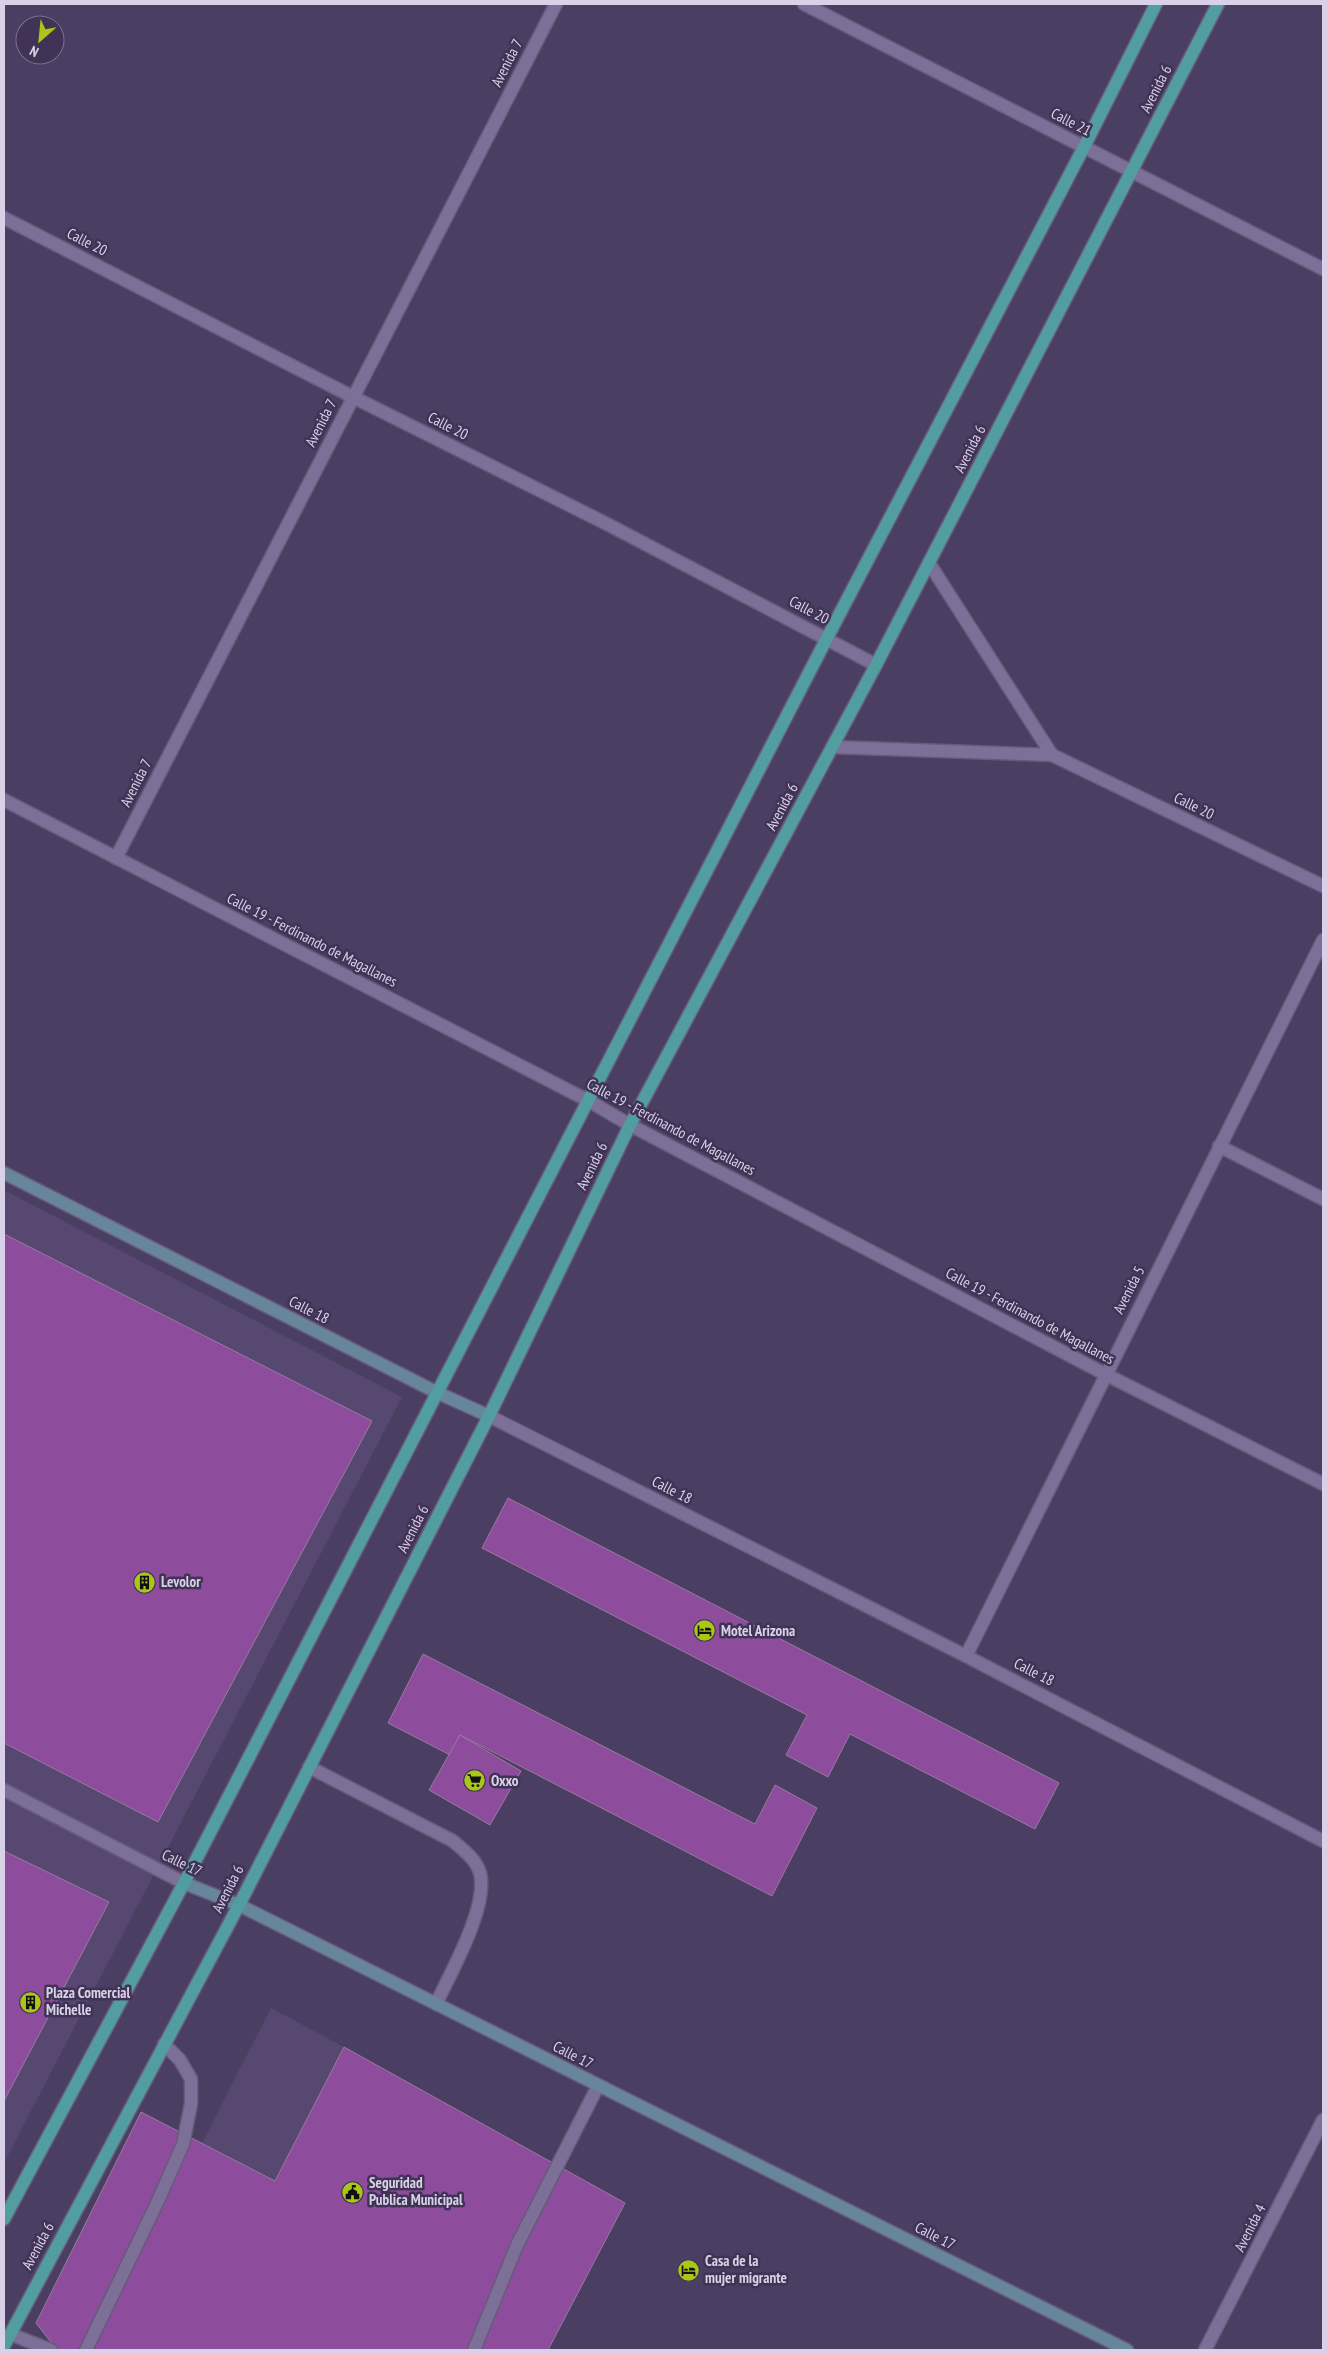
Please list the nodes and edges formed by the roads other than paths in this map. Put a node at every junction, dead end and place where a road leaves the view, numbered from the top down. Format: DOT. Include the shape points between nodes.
graph roads {
  1 [pos="556,4"];
  2 [pos="804,4"];
  3 [pos="1156,4"];
  4 [pos="1218,4"];
  5 [pos="1084,147"];
  6 [pos="1132,171"];
  7 [pos="4,218"];
  8 [pos="1323,269"];
  9 [pos="353,397"];
  10 [pos="929,563"];
  11 [pos="827,638"];
  12 [pos="876,665"];
  13 [pos="832,747"];
  14 [pos="1052,755"];
  15 [pos="4,800"];
  16 [pos="116,858"];
  17 [pos="1323,886"];
  18 [pos="1323,940"];
  19 [pos="589,1101"];
  20 [pos="630,1125"];
  21 [pos="1219,1146"];
  22 [pos="4,1173"];
  23 [pos="1323,1199"];
  24 [pos="1105,1374"];
  25 [pos="436,1392"];
  26 [pos="489,1416"];
  27 [pos="1323,1484"];
  28 [pos="966,1656"];
  29 [pos="309,1767"];
  30 [pos="4,1790"];
  31 [pos="1323,1841"];
  32 [pos="184,1883"];
  33 [pos="238,1905"];
  34 [pos="436,2004"];
  35 [pos="164,2044"];
  36 [pos="598,2086"];
  37 [pos="1323,2120"];
  38 [pos="4,2219"];
  39 [pos="10,2334"];
  40 [pos="4,2346"];
  41 [pos="51,2350"];
  42 [pos="86,2350"];
  43 [pos="474,2350"];
  44 [pos="1127,2350"];
  45 [pos="1206,2350"];
  1 -- 9 [label="street, Avenida 7"];
  2 -- 5 [label="street, Calle 21"];
  3 -- 5 [label="main road"];
  4 -- 6 [label="main road, Avenida 6"];
  5 -- 6 [label="street, Calle 21"];
  5 -- 11 [label="main road"];
  6 -- 8 [label="street, Calle 21"];
  6 -- 10 [label="main road, Avenida 6"];
  7 -- 9 [label="street, Calle 20"];
  9 -- 11 [label="street, Calle 20"];
  9 -- 16 [label="street, Avenida 7"];
  10 -- 12 [label="main road, Avenida 6"];
  10 -- 14 [label="street"];
  11 -- 12 [label="street, Calle 20"];
  11 -- 19 [label="main road"];
  12 -- 13 [label="main road, Avenida 6"];
  13 -- 14 [label="street, Calle 20"];
  13 -- 20 [label="main road, Avenida 6"];
  14 -- 17 [label="street, Calle 20"];
  15 -- 16 [label="street, Calle 19 - Ferdinando de Magallanes"];
  16 -- 19 [label="street, Calle 19 - Ferdinando de Magallanes"];
  18 -- 21 [label="street, Avenida 5"];
  19 -- 20 [label="street, Calle 19 - Ferdinando de Magallanes"];
  19 -- 25 [label="main road"];
  20 -- 24 [label="street, Calle 19 - Ferdinando de Magallanes"];
  20 -- 26 [label="main road, Avenida 6"];
  21 -- 23 [label="street"];
  21 -- 24 [label="street, Avenida 5"];
  22 -- 25 [label="street, Calle 18"];
  24 -- 27 [label="street, Calle 19 - Ferdinando de Magallanes"];
  24 -- 28 [label="street, Avenida 5"];
  25 -- 26 [label="street, Calle 18"];
  25 -- 32 [label="main road"];
  26 -- 28 [label="street, Calle 18"];
  26 -- 29 [label="main road, Avenida 6"];
  28 -- 31 [label="street, Calle 18"];
  29 -- 33 [label="main road, Avenida 6"];
  29 -- 34 [label="street" via="453,1841 471,1857 480,1872 480,1901 474,1923"];
  30 -- 32 [label="street, Calle 17"];
  32 -- 33 [label="street, Calle 17"];
  32 -- 38 [label="main road"];
  33 -- 34 [label="street, Calle 17"];
  33 -- 35 [label="main road, Avenida 6"];
  34 -- 36 [label="street, Calle 17"];
  35 -- 39 [label="main road, Avenida 6"];
  35 -- 42 [label="street" via="180,2060 191,2079 191,2104 183,2144"];
  36 -- 43 [label="street" via="517,2246"];
  36 -- 44 [label="street, Calle 17"];
  37 -- 45 [label="street, Avenida 4"];
  39 -- 40 [label="main road, Avenida 6"];
  39 -- 41 [label="street"];
}
